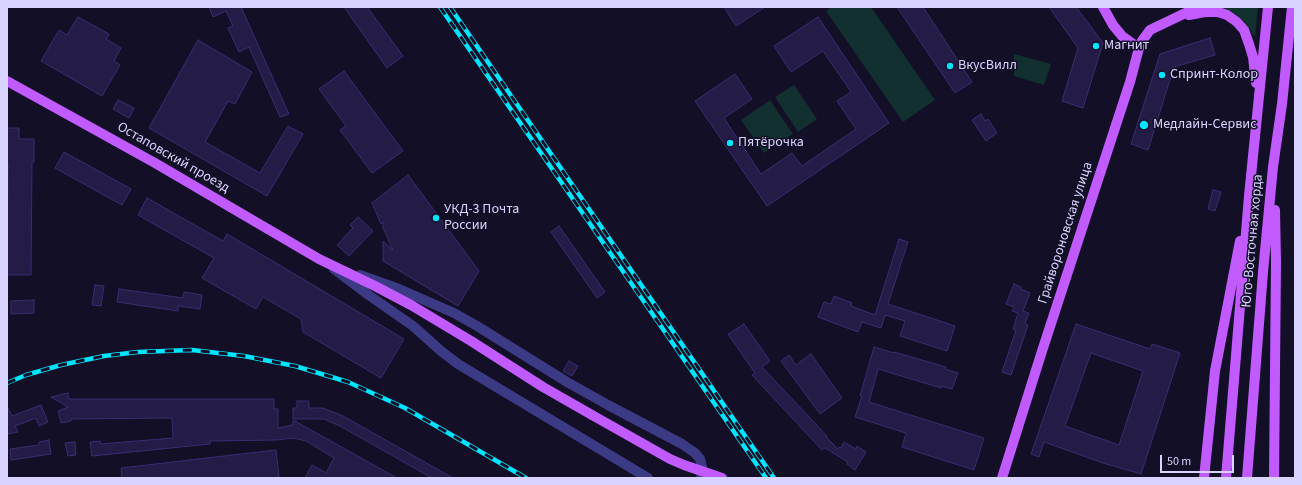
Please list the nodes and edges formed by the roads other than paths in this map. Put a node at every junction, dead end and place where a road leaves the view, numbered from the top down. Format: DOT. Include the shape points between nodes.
graph roads {
  1 [pos="1103,7"];
  2 [pos="1198,7"];
  3 [pos="1268,7"];
  4 [pos="1292,7"];
  5 [pos="1179,17"];
  6 [pos="1295,45"];
  7 [pos="1139,48"];
  8 [pos="7,81"];
  9 [pos="1258,102"];
  10 [pos="1282,104"];
  11 [pos="1273,167"];
  12 [pos="1249,196"];
  13 [pos="325,262"];
  14 [pos="341,269"];
  15 [pos="648,478"];
  16 [pos="701,478"];
  17 [pos="722,478"];
  18 [pos="1002,478"];
  19 [pos="1204,478"];
  20 [pos="1226,478"];
  21 [pos="1247,478"];
  22 [pos="1274,478"];
  1 -- 7 [label="main road" via="1122,36"];
  2 -- 5 [label="main road"];
  3 -- 9 [label="main road, Юго-Восточная хорда"];
  4 -- 10 [label="main road, Юго-Восточная хорда"];
  5 -- 7 [label="main road, Грайвороновская улица" via="1150,30"];
  5 -- 9 [label="main road" via="1218,12 1237,22 1244,30 1253,57"];
  6 -- 10 [label="main road"];
  7 -- 18 [label="main road, Грайвороновская улица" via="1126,96 1042,348"];
  8 -- 13 [label="main road, Остаповский проезд"];
  9 -- 12 [label="main road, Юго-Восточная хорда"];
  10 -- 11 [label="main road, Юго-Восточная хорда"];
  11 -- 21 [label="main road, Юго-Восточная хорда"];
  11 -- 22 [label="main road" via="1276,262"];
  12 -- 19 [label="main road" via="1215,371"];
  12 -- 20 [label="main road, Юго-Восточная хорда"];
  13 -- 14 [label="main road, Остаповский проезд"];
  13 -- 15 [label="street" via="413,326 458,364"];
  14 -- 16 [label="street" via="399,289 454,313 608,406 682,444 700,459 703,471"];
  14 -- 17 [label="main road, Остаповский проезд, bridge" via="411,305 543,387 670,459"];
}
